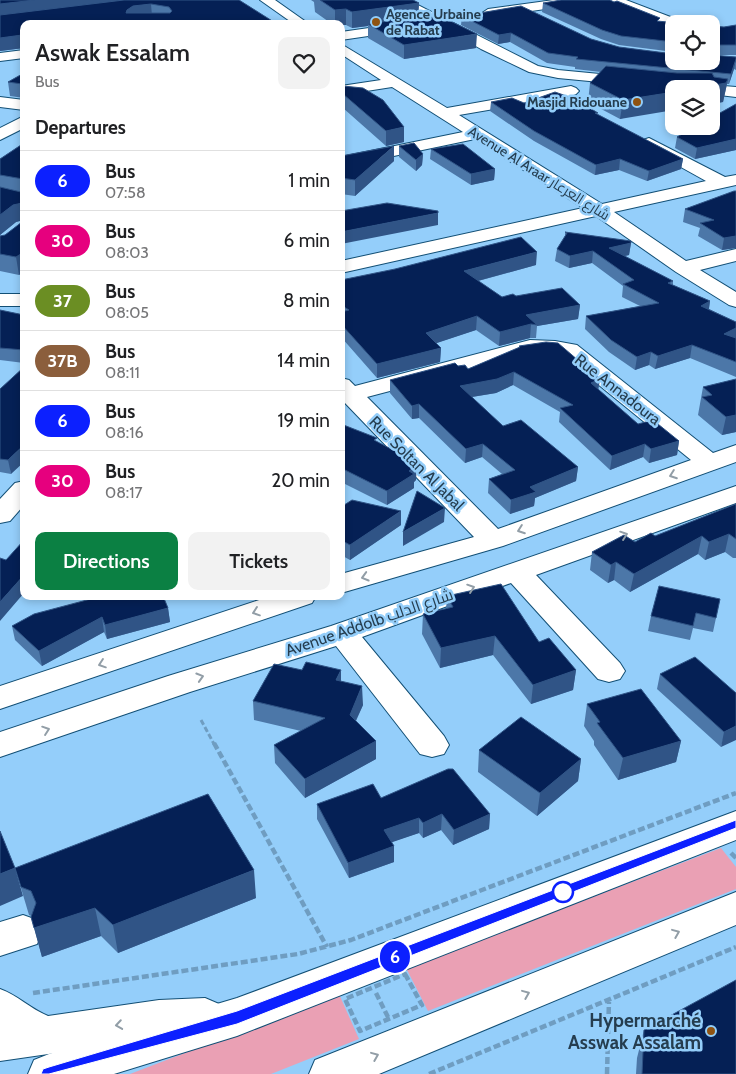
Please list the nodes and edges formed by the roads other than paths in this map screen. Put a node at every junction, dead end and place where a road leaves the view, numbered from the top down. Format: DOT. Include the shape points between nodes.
graph roads {
  1 [pos="266,0"];
  2 [pos="399,0"];
  3 [pos="504,0"];
  4 [pos="581,0"];
  5 [pos="615,0"];
  6 [pos="522,8"];
  7 [pos="476,15"];
  8 [pos="457,18"];
  9 [pos="297,20"];
  10 [pos="546,20"];
  11 [pos="665,20"];
  12 [pos="438,21"];
  13 [pos="345,35"];
  14 [pos="454,43"];
  15 [pos="486,46"];
  16 [pos="345,51"];
  17 [pos="20,54"];
  18 [pos="0,57"];
  19 [pos="583,77"];
  20 [pos="387,78"];
  21 [pos="641,82"];
  22 [pos="345,90"];
  23 [pos="720,90"];
  24 [pos="571,91"];
  25 [pos="736,92"];
  26 [pos="0,102"];
  27 [pos="20,104"];
  28 [pos="582,106"];
  29 [pos="438,110"];
  30 [pos="20,123"];
  31 [pos="476,134"];
  32 [pos="0,135"];
  33 [pos="635,136"];
  34 [pos="345,161"];
  35 [pos="729,181"];
  36 [pos="600,210"];
  37 [pos="736,255"];
  38 [pos="345,266"];
  39 [pos="683,268"];
  40 [pos="0,300"];
  41 [pos="20,300"];
  42 [pos="736,301"];
  43 [pos="345,392"];
  44 [pos="345,393"];
  45 [pos="736,453"];
  46 [pos="709,462"];
  47 [pos="736,494"];
  48 [pos="493,540"];
  49 [pos="517,572"];
  50 [pos="345,583"];
  51 [pos="290,600"];
  52 [pos="342,633"];
  53 [pos="609,671"];
  54 [pos="0,698"];
  55 [pos="432,744"];
  56 [pos="0,746"];
  57 [pos="736,825"];
  58 [pos="736,908"];
  59 [pos="14,1000"];
  60 [pos="0,1042"];
  61 [pos="49,1055"];
  62 [pos="330,1074"];
  1 -- 9 [label="street"];
  2 -- 12 [label="street"];
  3 -- 6 [label="street"];
  4 -- 6 [label="street"];
  5 -- 11 [label="street"];
  6 -- 7 [label="street"];
  6 -- 10 [label="street"];
  8 -- 12 [label="street"];
  12 -- 13 [label="street"];
  12 -- 15 [label="street"];
  14 -- 15 [label="street" via="467,50"];
  15 -- 19 [label="street" via="534,69"];
  16 -- 20 [label="street, Avenue Al Araar شارع العرعار"];
  17 -- 18 [label="street"];
  19 -- 21 [label="street"];
  19 -- 24 [label="street"];
  20 -- 22 [label="street"];
  20 -- 29 [label="street, Avenue Al Araar شارع العرعار"];
  23 -- 25 [label="street"];
  24 -- 28 [label="street"];
  24 -- 29 [label="street"];
  26 -- 27 [label="street"];
  29 -- 31 [label="street, Avenue Al Araar شارع العرعار"];
  30 -- 32 [label="street"];
  31 -- 34 [label="street"];
  31 -- 36 [label="street, Avenue Al Araar شارع العرعار"];
  33 -- 35 [label="street"];
  35 -- 36 [label="street"];
  36 -- 38 [label="street"];
  36 -- 39 [label="street, Avenue Al Araar شارع العرعار"];
  37 -- 39 [label="street"];
  39 -- 42 [label="street, Avenue Al Araar شارع العرعار"];
  40 -- 41 [label="street"];
  43 -- 46 [label="street, Rue Annadoura" via="530,347 563,348"];
  44 -- 48 [label="street, Rue Soltan Al Jabal"];
  45 -- 46 [label="street"];
  46 -- 48 [label="street, one-way"];
  49 -- 47 [label="street, Avenue Addolb شارع الدلب, one-way"];
  48 -- 50 [label="street, one-way"];
  52 -- 49 [label="street, Avenue Addolb شارع الدلب, one-way"];
  49 -- 53 [label="street"];
  51 -- 54 [label="street, one-way"];
  52 -- 55 [label="street"];
  56 -- 52 [label="street, Avenue Addolb شارع الدلب, one-way" via="179,684"];
  57 -- 61 [label="street, one-way" via="237,1018 159,1019"];
  62 -- 58 [label="street, one-way"];
  59 -- 61 [label="street" via="17,1022"];
  60 -- 61 [label="street"];
}
